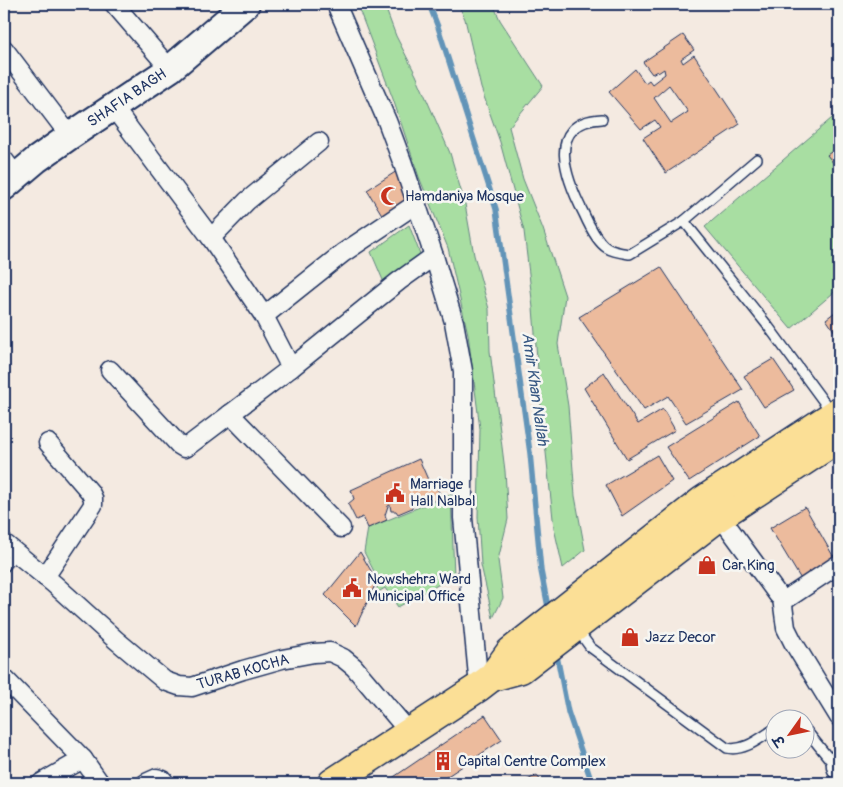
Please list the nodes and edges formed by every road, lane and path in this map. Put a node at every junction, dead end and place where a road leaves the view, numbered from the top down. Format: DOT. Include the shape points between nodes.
graph roads {
  1 [pos="114,4"];
  2 [pos="246,4"];
  3 [pos="336,4"];
  4 [pos="4,50"];
  5 [pos="170,69"];
  6 [pos="113,107"];
  7 [pos="602,119"];
  8 [pos="70,136"];
  9 [pos="319,142"];
  10 [pos="757,159"];
  11 [pos="8,174"];
  12 [pos="416,204"];
  13 [pos="684,221"];
  14 [pos="211,238"];
  15 [pos="434,256"];
  16 [pos="264,316"];
  17 [pos="291,368"];
  18 [pos="110,370"];
  19 [pos="230,414"];
  20 [pos="838,423"];
  21 [pos="48,443"];
  22 [pos="711,508"];
  23 [pos="341,528"];
  24 [pos="10,548"];
  25 [pos="839,564"];
  26 [pos="4,567"];
  27 [pos="45,577"];
  28 [pos="782,598"];
  29 [pos="570,618"];
  30 [pos="4,678"];
  31 [pos="485,682"];
  32 [pos="839,717"];
  33 [pos="409,732"];
  34 [pos="766,734"];
  35 [pos="816,741"];
  36 [pos="83,759"];
  37 [pos="838,765"];
  38 [pos="41,783"];
  39 [pos="100,783"];
  40 [pos="146,783"];
  41 [pos="165,783"];
  42 [pos="332,783"];
  1 -- 5 [label="street"];
  2 -- 5 [label="street, SHAFIA BAGH"];
  3 -- 12 [label="street" via="386,121"];
  4 -- 8 [label="street"];
  5 -- 6 [label="street, SHAFIA BAGH"];
  6 -- 8 [label="street, SHAFIA BAGH"];
  6 -- 14 [label="street"];
  7 -- 13 [label="lane" via="588,120 572,130 564,145 564,165 591,228 607,248 630,254"];
  8 -- 11 [label="street, SHAFIA BAGH"];
  9 -- 14 [label="street" via="247,202"];
  10 -- 13 [label="lane"];
  12 -- 15 [label="street"];
  12 -- 16 [label="street" via="343,253"];
  13 -- 20 [label="lane" via="768,326"];
  14 -- 16 [label="street"];
  15 -- 17 [label="street"];
  15 -- 31 [label="street" via="454,322 463,371 464,518"];
  16 -- 17 [label="street"];
  17 -- 19 [label="street"];
  18 -- 19 [label="street" via="184,448"];
  19 -- 23 [label="street"];
  20 -- 22 [label="highway"];
  21 -- 27 [label="street" via="90,492 93,505"];
  22 -- 28 [label="street"];
  22 -- 29 [label="highway"];
  24 -- 26 [label="lane"];
  24 -- 27 [label="street, TURAB KOCHA"];
  25 -- 28 [label="street" via="788,598"];
  27 -- 33 [label="street, TURAB KOCHA" via="165,681 192,687 282,659 330,652 354,668"];
  28 -- 32 [label="street" via="789,635"];
  29 -- 31 [label="highway"];
  29 -- 34 [label="lane" via="590,647 727,748 742,748"];
  30 -- 36 [label="street"];
  31 -- 33 [label="highway"];
  33 -- 42 [label="highway"];
  35 -- 37 [label="lane"];
  36 -- 38 [label="street"];
  36 -- 39 [label="street"];
  40 -- 41 [label="street" via="157,778"];
}
